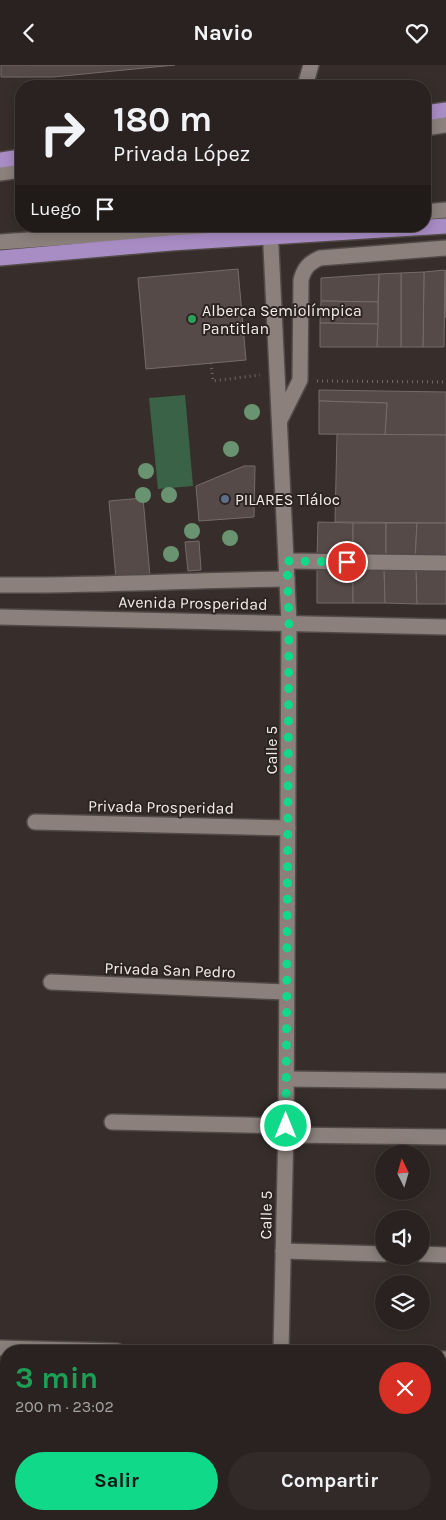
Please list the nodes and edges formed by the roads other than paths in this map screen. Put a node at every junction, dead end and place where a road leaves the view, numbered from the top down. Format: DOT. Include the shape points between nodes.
graph roads {
  1 [pos="311,65"];
  2 [pos="307,80"];
  3 [pos="446,110"];
  4 [pos="431,112"];
  5 [pos="446,125"];
  6 [pos="431,127"];
  7 [pos="15,158"];
  8 [pos="0,159"];
  9 [pos="15,171"];
  10 [pos="0,173"];
  11 [pos="446,210"];
  12 [pos="431,211"];
  13 [pos="431,227"];
  14 [pos="446,227"];
  15 [pos="142,232"];
  16 [pos="260,232"];
  17 [pos="270,232"];
  18 [pos="0,243"];
  19 [pos="446,248"];
  20 [pos="0,258"];
  21 [pos="280,421"];
  22 [pos="287,561"];
  23 [pos="446,563"];
  24 [pos="288,579"];
  25 [pos="0,585"];
  26 [pos="0,617"];
  27 [pos="289,623"];
  28 [pos="446,627"];
  29 [pos="34,822"];
  30 [pos="288,828"];
  31 [pos="51,982"];
  32 [pos="286,992"];
  33 [pos="287,1079"];
  34 [pos="446,1081"];
  35 [pos="112,1122"];
  36 [pos="286,1130"];
  37 [pos="446,1137"];
  38 [pos="283,1251"];
  39 [pos="375,1253"];
  40 [pos="430,1255"];
  41 [pos="446,1255"];
  42 [pos="281,1345"];
  1 -- 2 [label="street"];
  3 -- 4 [label="main road"];
  5 -- 6 [label="street"];
  7 -- 8 [label="main road"];
  9 -- 10 [label="street"];
  11 -- 12 [label="street"];
  13 -- 14 [label="main road"];
  15 -- 18 [label="street"];
  16 -- 20 [label="main road"];
  17 -- 21 [label="street, Calle 5"];
  19 -- 21 [label="street, Calle 5" via="320,258 303,270 300,280 300,380"];
  21 -- 22 [label="street, Calle 5"];
  22 -- 23 [label="street"];
  22 -- 24 [label="street, Calle 5"];
  24 -- 25 [label="street" via="202,579 96,586"];
  24 -- 27 [label="street, Calle 5"];
  26 -- 27 [label="street, Avenida Prosperidad"];
  27 -- 28 [label="street, Avenida Prosperidad"];
  27 -- 30 [label="street, Calle 5"];
  29 -- 30 [label="street, Privada Prosperidad"];
  30 -- 32 [label="street, Calle 5"];
  31 -- 32 [label="street, Privada San Pedro"];
  32 -- 33 [label="street, Calle 5"];
  33 -- 34 [label="street"];
  33 -- 36 [label="street, Calle 5"];
  35 -- 36 [label="street"];
  36 -- 37 [label="street"];
  36 -- 38 [label="street, Calle 5"];
  38 -- 39 [label="street"];
  38 -- 42 [label="street, Calle 5"];
  40 -- 41 [label="street"];
}
